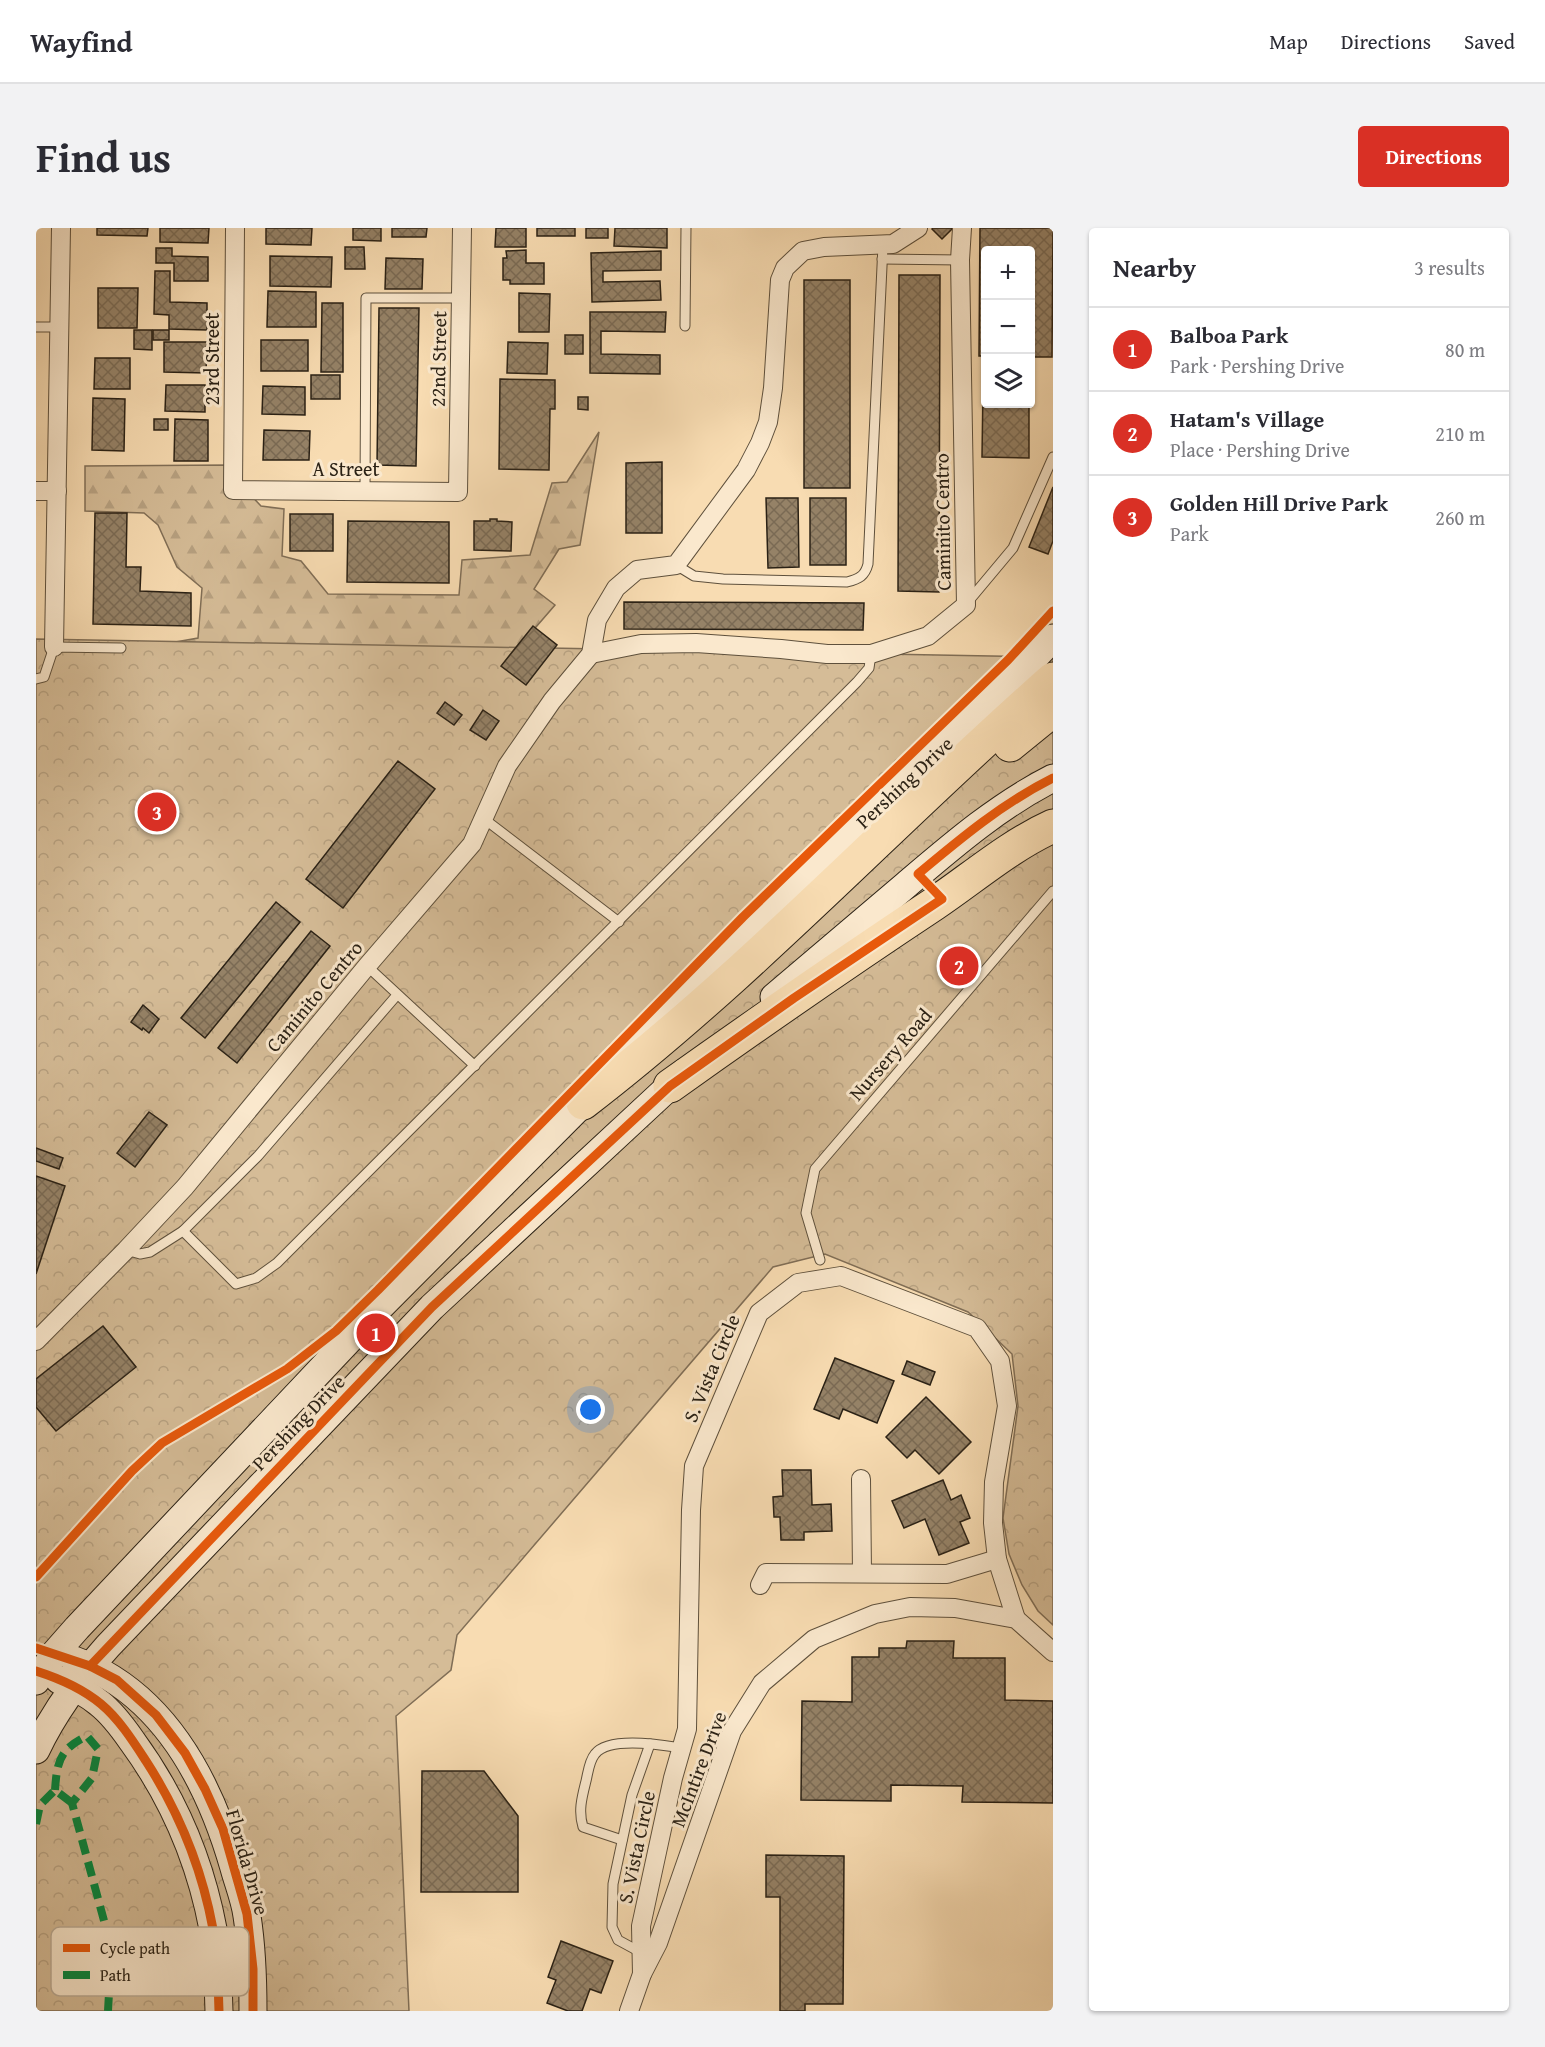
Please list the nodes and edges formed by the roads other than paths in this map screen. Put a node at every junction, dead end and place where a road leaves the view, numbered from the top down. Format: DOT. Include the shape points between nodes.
graph roads {
  1 [pos="61,228"];
  2 [pos="234,228"];
  3 [pos="462,228"];
  4 [pos="686,228"];
  5 [pos="918,228"];
  6 [pos="962,228"];
  7 [pos="882,252"];
  8 [pos="960,260"];
  9 [pos="461,298"];
  10 [pos="685,326"];
  11 [pos="36,327"];
  12 [pos="60,327"];
  13 [pos="1053,457"];
  14 [pos="233,490"];
  15 [pos="36,491"];
  16 [pos="57,491"];
  17 [pos="365,491"];
  18 [pos="458,492"];
  19 [pos="676,565"];
  20 [pos="966,605"];
  21 [pos="1053,638"];
  22 [pos="54,647"];
  23 [pos="121,648"];
  24 [pos="591,654"];
  25 [pos="871,654"];
  26 [pos="1053,679"];
  27 [pos="36,680"];
  28 [pos="1053,710"];
  29 [pos="1053,778"];
  30 [pos="483,818"];
  31 [pos="1053,826"];
  32 [pos="1053,891"];
  33 [pos="800,915"];
  34 [pos="619,922"];
  35 [pos="367,966"];
  36 [pos="398,995"];
  37 [pos="475,1066"];
  38 [pos="670,1086"];
  39 [pos="583,1103"];
  40 [pos="183,1231"];
  41 [pos="126,1250"];
  42 [pos="820,1260"];
  43 [pos="36,1341"];
  44 [pos="861,1479"];
  45 [pos="997,1558"];
  46 [pos="862,1573"];
  47 [pos="760,1585"];
  48 [pos="1016,1618"];
  49 [pos="1053,1653"];
  50 [pos="41,1665"];
  51 [pos="82,1676"];
  52 [pos="650,1744"];
  53 [pos="682,1748"];
  54 [pos="36,1750"];
  55 [pos="622,1840"];
  56 [pos="212,1927"];
  57 [pos="248,1927"];
  58 [pos="249,1932"];
  59 [pos="642,1953"];
  60 [pos="642,1974"];
  61 [pos="219,1996"];
  62 [pos="219,2011"];
  63 [pos="253,2011"];
  64 [pos="629,2011"];
  1 -- 12 [label="street"];
  2 -- 14 [label="street, 23rd Street"];
  3 -- 9 [label="street, 22nd Street"];
  4 -- 10 [label="lane"];
  5 -- 7 [label="street"];
  6 -- 8 [label="street, Caminito Centro"];
  7 -- 8 [label="lane"];
  7 -- 19 [label="street" via="824,247 802,251 785,267 780,280 768,422 746,470"];
  7 -- 19 [label="lane" via="866,573 847,582 723,579 694,576"];
  8 -- 20 [label="street, Caminito Centro"];
  9 -- 17 [label="lane" via="366,298"];
  9 -- 18 [label="street, 22nd Street"];
  11 -- 12 [label="lane"];
  12 -- 16 [label="street"];
  13 -- 20 [label="lane" via="1013,549"];
  14 -- 17 [label="street, A Street"];
  15 -- 16 [label="street"];
  16 -- 22 [label="street"];
  17 -- 18 [label="street, A Street"];
  19 -- 24 [label="street, Caminito Centro" via="638,570 616,588 597,620"];
  20 -- 25 [label="street, Caminito Centro" via="928,636"];
  21 -- 39 [label="main road, Pershing Drive" via="682,991"];
  22 -- 23 [label="lane"];
  22 -- 27 [label="lane" via="44,677"];
  24 -- 25 [label="street, Caminito Centro" via="641,644 696,643"];
  24 -- 30 [label="street, Caminito Centro" via="507,766"];
  25 -- 34 [label="lane" via="868,668 857,682"];
  26 -- 33 [label="highway"];
  28 -- 33 [label="highway"];
  29 -- 38 [label="main road, Pershing Drive" via="994,812 955,843"];
  30 -- 34 [label="lane"];
  30 -- 35 [label="street, Caminito Centro" via="472,844"];
  31 -- 38 [label="highway" via="995,858"];
  32 -- 42 [label="lane, Nursery Road" via="815,1169 806,1213"];
  33 -- 39 [label="highway" via="641,1058"];
  34 -- 37 [label="lane"];
  35 -- 36 [label="lane"];
  35 -- 41 [label="street, Caminito Centro" via="185,1187"];
  36 -- 37 [label="lane"];
  36 -- 40 [label="lane" via="258,1155"];
  37 -- 40 [label="lane" via="277,1263 256,1278 236,1284"];
  38 -- 51 [label="main road, Pershing Drive" via="432,1307"];
  39 -- 50 [label="main road, Pershing Drive" via="381,1306"];
  40 -- 41 [label="lane" via="150,1252"];
  41 -- 43 [label="street, Caminito Centro"];
  44 -- 46 [label="street"];
  45 -- 46 [label="street" via="947,1574"];
  45 -- 48 [label="street, S. Vista Circle"];
  45 -- 53 [label="street, S. Vista Circle" via="994,1482 1007,1406 1000,1361 977,1328 841,1276 798,1283 759,1313 694,1466 687,1729"];
  46 -- 47 [label="street" via="765,1574"];
  48 -- 49 [label="street"];
  48 -- 60 [label="street, McIntire Drive" via="955,1608 910,1607 875,1614 814,1639 762,1683 732,1731 658,1943"];
  50 -- 51 [label="main road, Florida Drive"];
  51 -- 54 [label="main road, Pershing Drive" via="51,1720"];
  51 -- 56 [label="main road, Florida Drive" via="167,1793 191,1846"];
  51 -- 57 [label="main road, Florida Drive" via="117,1680 156,1715 185,1753 223,1829"];
  52 -- 53 [label="lane"];
  52 -- 55 [label="lane"];
  52 -- 55 [label="lane" via="614,1745 600,1748 592,1756 580,1803 583,1827"];
  53 -- 59 [label="street, S. Vista Circle" via="641,1926"];
  55 -- 59 [label="lane" via="613,1884 612,1927 618,1940"];
  58 -- 63 [label="main road, Florida Drive"];
  59 -- 60 [label="street, S. Vista Circle"];
  60 -- 64 [label="street, McIntire Drive"];
  61 -- 62 [label="main road, Florida Drive"];
}
